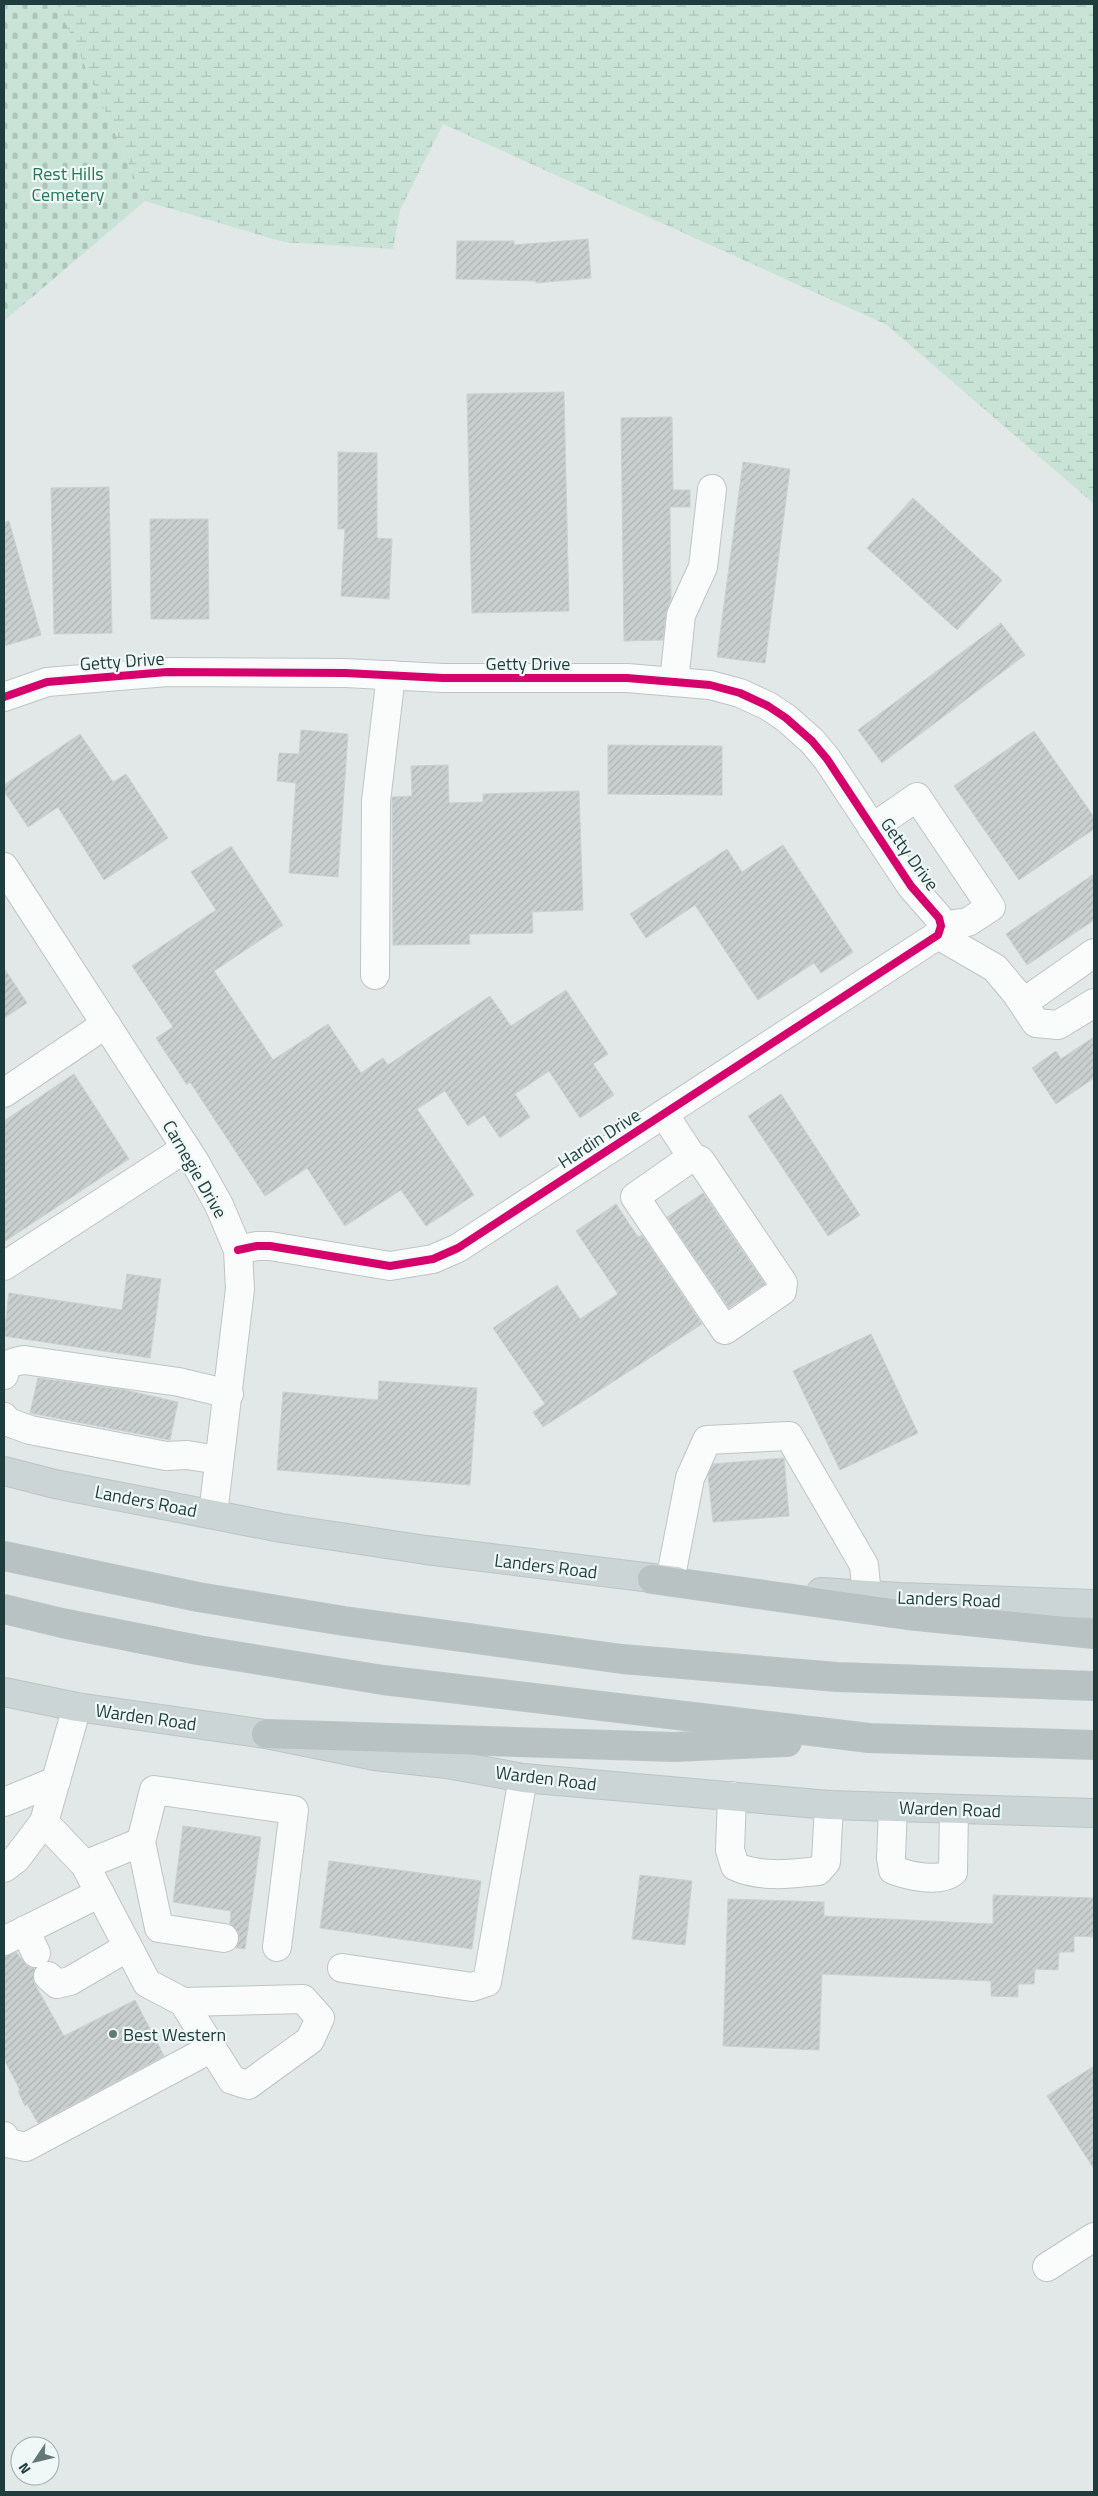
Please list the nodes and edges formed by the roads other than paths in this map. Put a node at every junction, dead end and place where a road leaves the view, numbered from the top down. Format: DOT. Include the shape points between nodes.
graph roads {
  1 [pos="712,489"];
  2 [pos="391,675"];
  3 [pos="674,682"];
  4 [pos="4,697"];
  5 [pos="872,828"];
  6 [pos="4,868"];
  7 [pos="939,930"];
  8 [pos="1094,954"];
  9 [pos="375,975"];
  10 [pos="1023,1003"];
  11 [pos="1094,1003"];
  12 [pos="106,1024"];
  13 [pos="4,1093"];
  14 [pos="664,1114"];
  15 [pos="186,1148"];
  16 [pos="692,1157"];
  17 [pos="238,1250"];
  18 [pos="4,1266"];
  19 [pos="4,1375"];
  20 [pos="229,1394"];
  21 [pos="4,1417"];
  22 [pos="219,1460"];
  23 [pos="4,1471"];
  24 [pos="95,1491"];
  25 [pos="4,1492"];
  26 [pos="213,1514"];
  27 [pos="4,1556"];
  28 [pos="661,1580"];
  29 [pos="867,1595"];
  30 [pos="1094,1604"];
  31 [pos="4,1609"];
  32 [pos="1094,1634"];
  33 [pos="1094,1686"];
  34 [pos="4,1692"];
  35 [pos="77,1707"];
  36 [pos="266,1734"];
  37 [pos="869,1738"];
  38 [pos="1094,1745"];
  39 [pos="524,1778"];
  40 [pos="56,1782"];
  41 [pos="732,1796"];
  42 [pos="4,1802"];
  43 [pos="829,1805"];
  44 [pos="893,1807"];
  45 [pos="954,1809"];
  46 [pos="1094,1813"];
  47 [pos="44,1822"];
  48 [pos="141,1842"];
  49 [pos="85,1865"];
  50 [pos="4,1868"];
  51 [pos="100,1893"];
  52 [pos="224,1938"];
  53 [pos="128,1947"];
  54 [pos="277,1947"];
  55 [pos="28,1950"];
  56 [pos="342,1968"];
  57 [pos="183,2002"];
  58 [pos="212,2048"];
  59 [pos="4,2136"];
  60 [pos="1094,2237"];
  61 [pos="1047,2267"];
  1 -- 3 [label="street" via="703,567 681,615"];
  2 -- 3 [label="street, Getty Drive" via="627,678"];
  2 -- 4 [label="street, Getty Drive" via="167,672 47,682"];
  2 -- 9 [label="street" via="376,801"];
  3 -- 5 [label="street, Getty Drive" via="740,693 786,718 812,741"];
  5 -- 7 [label="street, Getty Drive" via="911,886 939,918"];
  5 -- 7 [label="street" via="917,797 991,907 968,922"];
  6 -- 12 [label="street, Carnegie Drive"];
  7 -- 10 [label="street" via="995,968"];
  7 -- 14 [label="street, Hardin Drive"];
  8 -- 10 [label="street"];
  10 -- 11 [label="street" via="1036,1023 1058,1025"];
  12 -- 13 [label="street"];
  12 -- 15 [label="street, Carnegie Drive"];
  14 -- 16 [label="street"];
  14 -- 17 [label="street, Hardin Drive" via="458,1248 434,1259 390,1266 270,1246"];
  15 -- 17 [label="street, Carnegie Drive" via="219,1205"];
  15 -- 18 [label="street"];
  16 -- 16 [label="street" via="635,1197 725,1330 782,1291 783,1283 700,1160"];
  17 -- 20 [label="street, Carnegie Drive" via="240,1289"];
  19 -- 20 [label="street" via="9,1363 24,1360 180,1382"];
  20 -- 22 [label="street, Carnegie Drive"];
  21 -- 22 [label="street" via="8,1422 30,1430 166,1456 187,1455"];
  22 -- 26 [label="street, Carnegie Drive"];
  23 -- 24 [label="main road, Landers Road"];
  24 -- 25 [label="main road"];
  24 -- 26 [label="main road, Landers Road"];
  26 -- 28 [label="main road, Landers Road" via="426,1550"];
  27 -- 33 [label="highway" via="237,1603 419,1632 622,1659 837,1677"];
  28 -- 29 [label="main road, Landers Road"];
  28 -- 29 [label="street" via="690,1478 707,1440 789,1436 864,1565"];
  28 -- 32 [label="highway" via="907,1615"];
  29 -- 30 [label="main road, Landers Road"];
  31 -- 37 [label="highway" via="198,1650 383,1680"];
  34 -- 35 [label="main road, Warden Road"];
  35 -- 36 [label="main road, Warden Road"];
  35 -- 40 [label="street"];
  36 -- 37 [label="highway" via="674,1747"];
  36 -- 39 [label="main road, Warden Road" via="375,1756 447,1764"];
  37 -- 38 [label="highway"];
  39 -- 41 [label="main road, Warden Road"];
  39 -- 56 [label="street" via="487,1982 472,1987"];
  40 -- 42 [label="street"];
  40 -- 47 [label="street"];
  41 -- 43 [label="main road, Warden Road"];
  41 -- 43 [label="street" via="730,1850 735,1866 745,1870 789,1874 818,1871 826,1862"];
  43 -- 44 [label="main road, Warden Road"];
  44 -- 45 [label="main road, Warden Road"];
  44 -- 45 [label="street" via="893,1870 931,1877 948,1876 953,1872"];
  45 -- 46 [label="main road, Warden Road"];
  47 -- 49 [label="street"];
  47 -- 50 [label="street" via="16,1859"];
  48 -- 49 [label="street"];
  48 -- 52 [label="street" via="160,1928"];
  48 -- 54 [label="street" via="154,1790 294,1810"];
  49 -- 51 [label="street"];
  51 -- 53 [label="street"];
  51 -- 55 [label="street"];
  53 -- 55 [label="street" via="70,1981 56,1984"];
  53 -- 57 [label="street" via="147,1983"];
  57 -- 58 [label="street"];
  57 -- 58 [label="street" via="303,1999 320,2018 310,2040 248,2085 232,2080"];
  58 -- 59 [label="street" via="26,2147 7,2143"];
  60 -- 61 [label="street"];
}
